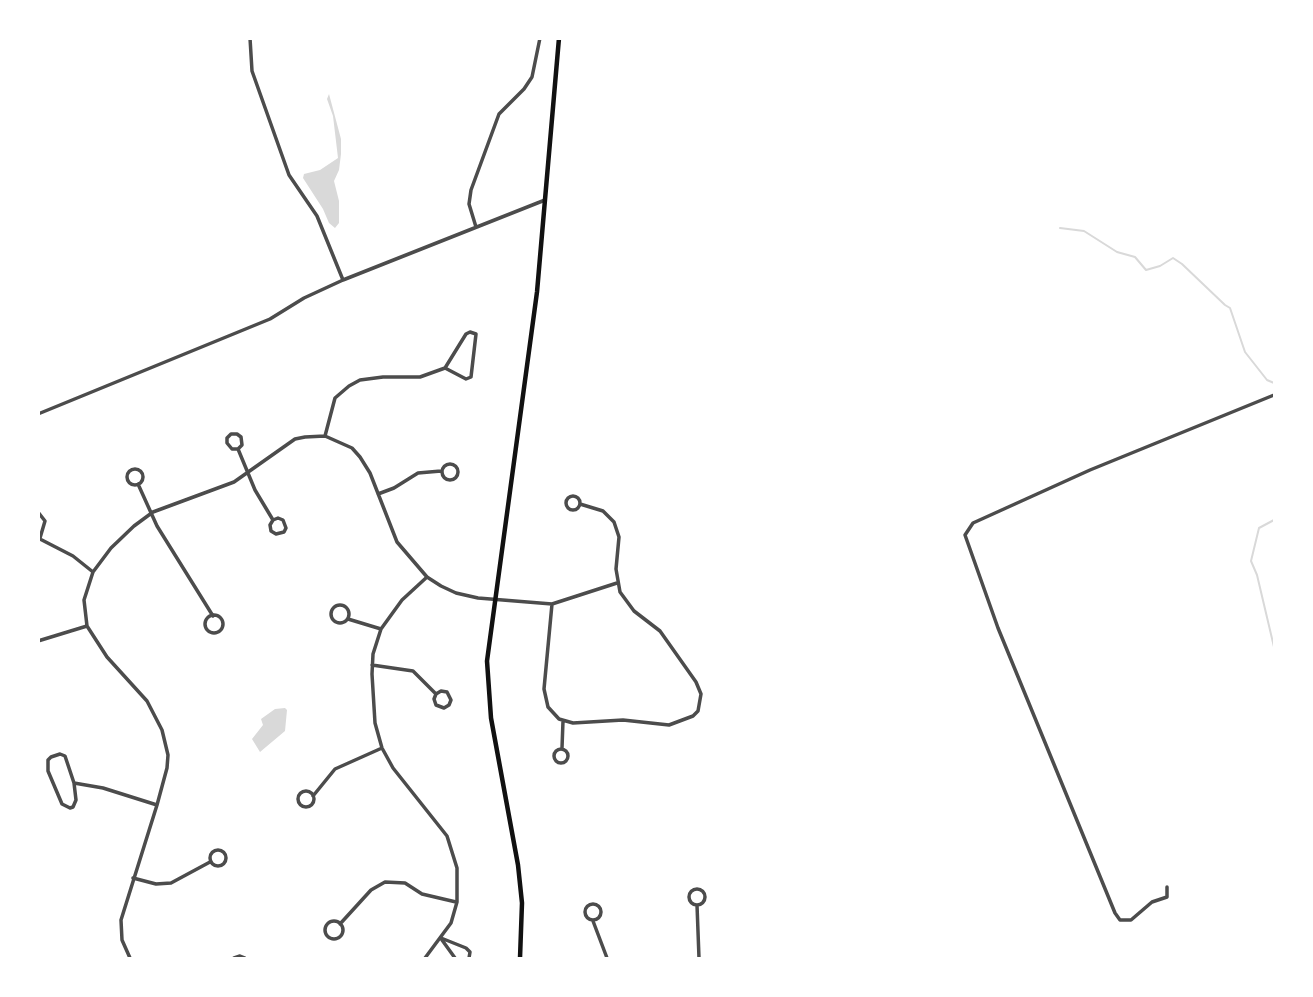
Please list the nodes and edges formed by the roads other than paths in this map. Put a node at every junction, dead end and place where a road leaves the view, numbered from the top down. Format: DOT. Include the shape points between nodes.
graph roads {
  1 [pos="250,38"];
  2 [pos="540,38"];
  3 [pos="559,38"];
  4 [pos="546,200"];
  5 [pos="475,227"];
  6 [pos="342,280"];
  7 [pos="445,368"];
  8 [pos="1275,395"];
  9 [pos="38,414"];
  10 [pos="325,436"];
  11 [pos="238,449"];
  12 [pos="441,471"];
  13 [pos="249,473"];
  14 [pos="138,484"];
  15 [pos="378,494"];
  16 [pos="580,504"];
  17 [pos="38,512"];
  18 [pos="153,512"];
  19 [pos="273,520"];
  20 [pos="39,538"];
  21 [pos="93,572"];
  22 [pos="427,577"];
  23 [pos="617,583"];
  24 [pos="494,598"];
  25 [pos="552,604"];
  26 [pos="213,615"];
  27 [pos="348,619"];
  28 [pos="87,626"];
  29 [pos="381,629"];
  30 [pos="38,641"];
  31 [pos="372,665"];
  32 [pos="436,694"];
  33 [pos="563,721"];
  34 [pos="382,748"];
  35 [pos="562,748"];
  36 [pos="74,783"];
  37 [pos="313,796"];
  38 [pos="157,805"];
  39 [pos="211,862"];
  40 [pos="133,878"];
  41 [pos="1167,887"];
  42 [pos="457,902"];
  43 [pos="697,905"];
  44 [pos="593,920"];
  45 [pos="340,924"];
  46 [pos="441,938"];
  47 [pos="130,958"];
  48 [pos="234,958"];
  49 [pos="245,958"];
  50 [pos="425,958"];
  51 [pos="455,958"];
  52 [pos="469,958"];
  53 [pos="520,958"];
  54 [pos="607,958"];
  55 [pos="699,958"];
  1 -- 6 [label="street" via="252,71 289,175 317,216"];
  2 -- 5 [label="street" via="532,77 499,114 471,190"];
  3 -- 4 [label="main road"];
  4 -- 5 [label="street"];
  4 -- 24 [label="main road"];
  5 -- 6 [label="street"];
  6 -- 9 [label="street" via="270,319"];
  7 -- 7 [label="street" via="466,379 471,377 476,334 470,332 462,339"];
  7 -- 10 [label="street" via="420,377 370,378 349,386 335,398"];
  8 -- 41 [label="street" via="1090,470 973,523 967,530 965,540 998,628 1115,913 1120,920 1131,920 1144,907 1167,897"];
  10 -- 13 [label="street" via="295,439"];
  10 -- 15 [label="street" via="352,448 366,464"];
  11 -- 11 [label="street" via="242,439 231,434 227,443"];
  11 -- 13 [label="street"];
  12 -- 12 [label="street" via="447,480 458,473 452,464"];
  12 -- 15 [label="street" via="418,473"];
  13 -- 18 [label="street" via="225,487"];
  13 -- 19 [label="street"];
  14 -- 14 [label="street" via="141,472 131,470 129,482"];
  14 -- 18 [label="street"];
  15 -- 22 [label="street" via="397,542"];
  16 -- 23 [label="street" via="603,511 614,522 619,537"];
  17 -- 20 [label="street" via="45,521"];
  18 -- 21 [label="street" via="111,548"];
  18 -- 26 [label="street" via="157,526"];
  19 -- 19 [label="street" via="273,533 284,533 285,522"];
  20 -- 21 [label="street"];
  21 -- 28 [label="street" via="84,600"];
  22 -- 24 [label="street" via="456,593"];
  22 -- 29 [label="street"];
  23 -- 25 [label="street"];
  23 -- 33 [label="street" via="634,611 660,631 696,682 700,704 693,716 669,725"];
  24 -- 25 [label="street"];
  24 -- 53 [label="main road" via="488,696 519,865 523,903"];
  25 -- 33 [label="street" via="544,689 548,707"];
  26 -- 26 [label="street" via="206,626 216,633 223,622"];
  27 -- 27 [label="street" via="345,606 333,609 335,621"];
  27 -- 29 [label="street"];
  28 -- 30 [label="street"];
  28 -- 38 [label="street" via="147,701 162,730 168,755"];
  29 -- 31 [label="street"];
  31 -- 32 [label="street" via="413,671"];
  31 -- 34 [label="street" via="375,723"];
  32 -- 32 [label="street" via="436,705 444,708 452,700 447,692"];
  33 -- 35 [label="street"];
  34 -- 37 [label="street" via="335,769"];
  34 -- 42 [label="street" via="447,836 457,867"];
  35 -- 35 [label="street" via="554,756 561,763 569,755"];
  36 -- 36 [label="street" via="75,804 65,807 48,771 48,760 65,756"];
  36 -- 38 [label="street"];
  37 -- 37 [label="street" via="304,791 298,803 310,806"];
  38 -- 40 [label="street"];
  39 -- 39 [label="street" via="221,866 225,853 212,851"];
  39 -- 40 [label="street" via="171,883"];
  40 -- 47 [label="street" via="121,920 122,940"];
  42 -- 45 [label="street" via="422,894 405,883 385,882 371,890"];
  42 -- 46 [label="street"];
  43 -- 43 [label="street" via="705,896 698,888 688,897"];
  43 -- 55 [label="street"];
  44 -- 44 [label="street" via="601,915 595,904 585,911"];
  44 -- 54 [label="street"];
  45 -- 45 [label="street" via="333,921 325,932 336,939 343,931"];
  46 -- 50 [label="street"];
  46 -- 51 [label="street"];
  46 -- 52 [label="street" via="466,948"];
  48 -- 49 [label="street"];
}
